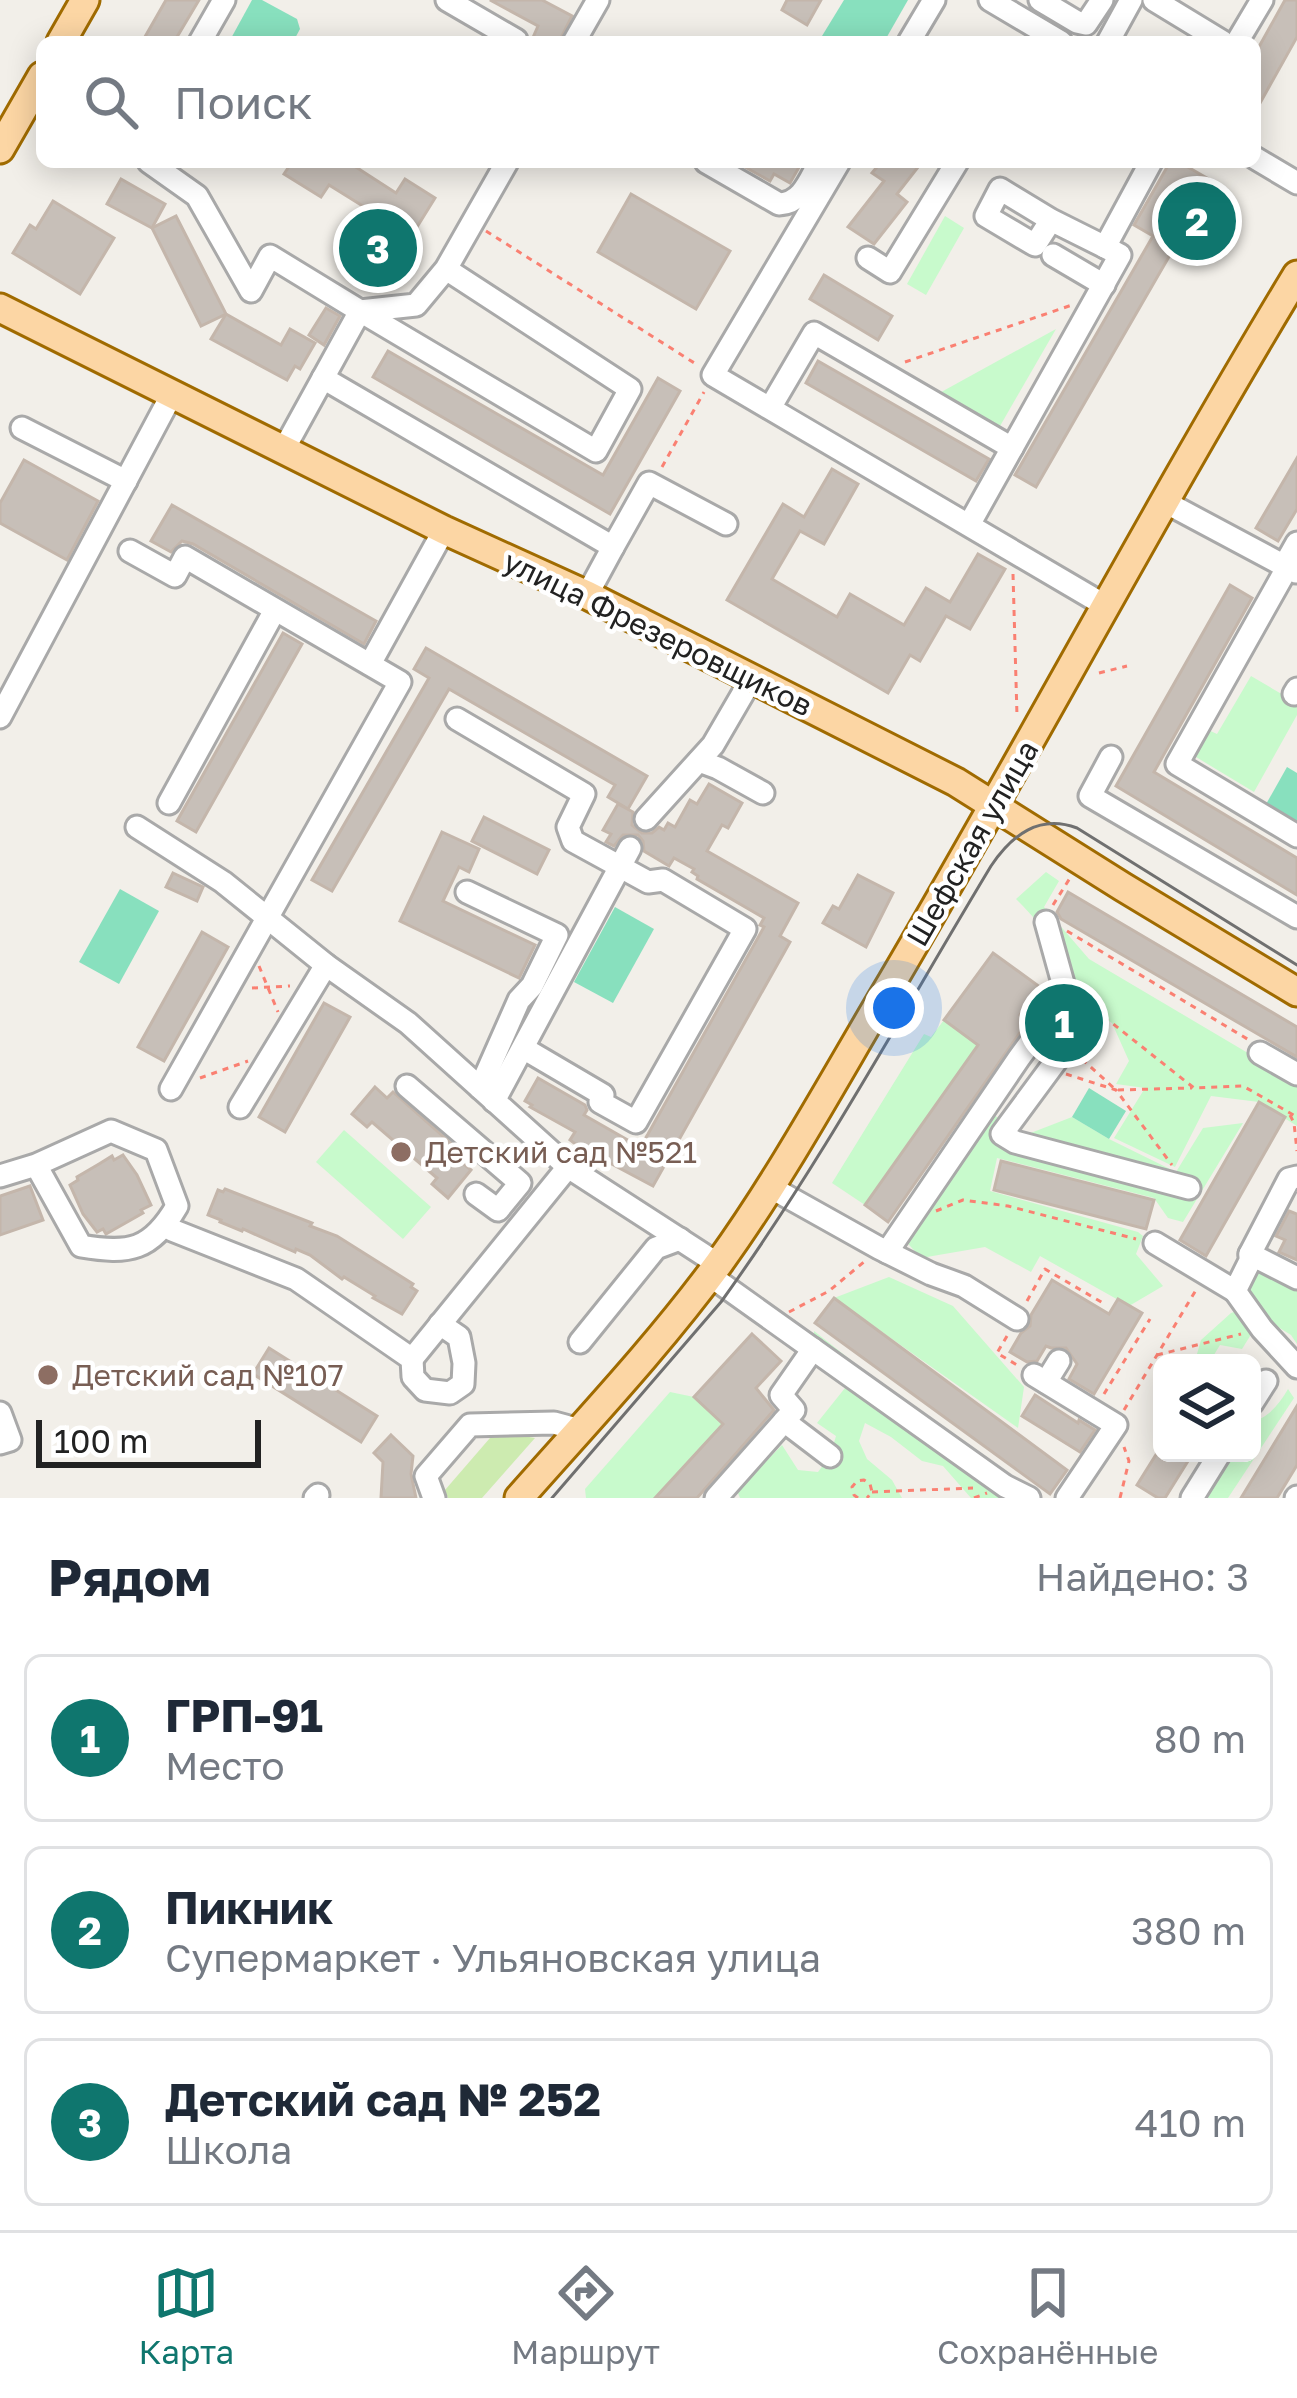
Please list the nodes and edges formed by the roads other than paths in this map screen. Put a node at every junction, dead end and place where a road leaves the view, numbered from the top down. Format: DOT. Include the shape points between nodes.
graph roads {
  1 [pos="86,0"];
  2 [pos="224,0"];
  3 [pos="447,0"];
  4 [pos="598,0"];
  5 [pos="934,0"];
  6 [pos="990,0"];
  7 [pos="1040,0"];
  8 [pos="1102,0"];
  9 [pos="1131,0"];
  10 [pos="1154,0"];
  11 [pos="1262,0"];
  12 [pos="1034,35"];
  13 [pos="65,36"];
  14 [pos="203,36"];
  15 [pos="509,36"];
  16 [pos="577,36"];
  17 [pos="913,36"];
  18 [pos="1111,36"];
  19 [pos="1213,36"];
  20 [pos="1241,36"];
  21 [pos="36,86"];
  22 [pos="0,149"];
  23 [pos="1261,162"];
  24 [pos="157,168"];
  25 [pos="504,168"];
  26 [pos="716,168"];
  27 [pos="825,168"];
  28 [pos="826,168"];
  29 [pos="953,168"];
  30 [pos="1140,168"];
  31 [pos="1297,183"];
  32 [pos="1051,220"];
  33 [pos="1106,247"];
  34 [pos="1053,255"];
  35 [pos="868,258"];
  36 [pos="446,269"];
  37 [pos="1297,275"];
  38 [pos="1100,292"];
  39 [pos="0,308"];
  40 [pos="360,311"];
  41 [pos="323,378"];
  42 [pos="172,394"];
  43 [pos="770,408"];
  44 [pos="22,428"];
  45 [pos="284,448"];
  46 [pos="1012,448"];
  47 [pos="126,481"];
  48 [pos="1165,502"];
  49 [pos="970,523"];
  50 [pos="725,524"];
  51 [pos="444,530"];
  52 [pos="1297,543"];
  53 [pos="613,547"];
  54 [pos="130,551"];
  55 [pos="1289,569"];
  56 [pos="587,595"];
  57 [pos="1106,606"];
  58 [pos="275,610"];
  59 [pos="370,664"];
  60 [pos="752,678"];
  61 [pos="0,717"];
  62 [pos="458,719"];
  63 [pos="1112,757"];
  64 [pos="699,761"];
  65 [pos="763,793"];
  66 [pos="169,802"];
  67 [pos="995,806"];
  68 [pos="646,819"];
  69 [pos="136,827"];
  70 [pos="1297,836"];
  71 [pos="625,857"];
  72 [pos="467,892"];
  73 [pos="1297,917"];
  74 [pos="267,918"];
  75 [pos="1052,923"];
  76 [pos="326,965"];
  77 [pos="1297,992"];
  78 [pos="1041,1028"];
  79 [pos="523,1048"];
  80 [pos="1259,1049"];
  81 [pos="1297,1074"];
  82 [pos="407,1086"];
  83 [pos="170,1089"];
  84 [pos="487,1094"];
  85 [pos="240,1107"];
  86 [pos="533,1138"];
  87 [pos="35,1165"];
  88 [pos="568,1167"];
  89 [pos="505,1171"];
  90 [pos="0,1176"];
  91 [pos="1297,1177"];
  92 [pos="770,1187"];
  93 [pos="1189,1188"];
  94 [pos="476,1194"];
  95 [pos="166,1225"];
  96 [pos="680,1239"];
  97 [pos="1155,1243"];
  98 [pos="883,1250"];
  99 [pos="1250,1254"];
  100 [pos="714,1270"];
  101 [pos="1297,1277"];
  102 [pos="1235,1291"];
  103 [pos="1017,1319"];
  104 [pos="440,1324"];
  105 [pos="580,1342"];
  106 [pos="812,1349"];
  107 [pos="412,1359"];
  108 [pos="1059,1360"];
  109 [pos="1297,1367"];
  110 [pos="1266,1381"];
  111 [pos="1261,1389"];
  112 [pos="0,1413"];
  113 [pos="784,1421"];
  114 [pos="580,1430"];
  115 [pos="0,1443"];
  116 [pos="830,1456"];
  117 [pos="1214,1462"];
  118 [pos="1001,1492"];
  119 [pos="434,1498"];
  120 [pos="519,1498"];
  121 [pos="716,1498"];
  122 [pos="1029,1498"];
  123 [pos="1066,1498"];
  124 [pos="1192,1498"];
  1 -- 13 [label="main road"];
  2 -- 14 [label="street"];
  3 -- 15 [label="street"];
  4 -- 16 [label="street"];
  5 -- 17 [label="street"];
  6 -- 12 [label="street"];
  7 -- 8 [label="street" via="1086,24"];
  9 -- 18 [label="street"];
  10 -- 19 [label="street"];
  11 -- 20 [label="street"];
  21 -- 22 [label="main road"];
  23 -- 31 [label="street"];
  24 -- 40 [label="street" via="197,196 251,291 270,256"];
  25 -- 36 [label="street"];
  26 -- 27 [label="street" via="790,204"];
  28 -- 43 [label="street" via="713,375"];
  29 -- 35 [label="street" via="890,272"];
  30 -- 33 [label="street"];
  32 -- 33 [label="street"];
  33 -- 38 [label="street" via="1120,255"];
  34 -- 38 [label="street"];
  36 -- 40 [label="street" via="416,305"];
  36 -- 40 [label="street" via="630,389 596,451"];
  37 -- 48 [label="main road, Шефская улица"];
  38 -- 46 [label="street"];
  39 -- 42 [label="main road, улица Фрезеровщиков"];
  40 -- 41 [label="street"];
  41 -- 45 [label="street"];
  41 -- 53 [label="street"];
  42 -- 45 [label="main road, улица Фрезеровщиков"];
  42 -- 47 [label="street"];
  43 -- 46 [label="street" via="814,333"];
  43 -- 49 [label="street"];
  44 -- 47 [label="street"];
  45 -- 51 [label="main road, улица Фрезеровщиков"];
  46 -- 49 [label="street"];
  47 -- 61 [label="street"];
  48 -- 55 [label="street"];
  48 -- 57 [label="main road, Шефская улица"];
  49 -- 57 [label="street"];
  50 -- 53 [label="street" via="649,483"];
  51 -- 56 [label="main road, улица Фрезеровщиков"];
  51 -- 59 [label="street"];
  52 -- 55 [label="street"];
  53 -- 56 [label="street"];
  54 -- 58 [label="street" via="175,576 185,557"];
  55 -- 70 [label="street" via="1177,764"];
  56 -- 60 [label="main road, улица Фрезеровщиков"];
  57 -- 67 [label="main road, Шефская улица"];
  58 -- 59 [label="street"];
  58 -- 66 [label="street"];
  59 -- 74 [label="street" via="400,682"];
  60 -- 64 [label="street"];
  60 -- 67 [label="main road, улица Фрезеровщиков"];
  62 -- 71 [label="street" via="584,794 568,827 573,841"];
  63 -- 73 [label="street" via="1090,796"];
  64 -- 65 [label="street"];
  64 -- 68 [label="street"];
  67 -- 77 [label="main road, улица Фрезеровщиков"];
  67 -- 92 [label="main road, Шефская улица"];
  69 -- 74 [label="street"];
  71 -- 79 [label="street"];
  71 -- 79 [label="street" via="648,882 663,880 746,929 635,1122"];
  72 -- 84 [label="street" via="557,934 519,1000"];
  74 -- 76 [label="street"];
  74 -- 83 [label="street"];
  75 -- 78 [label="street" via="1066,994"];
  76 -- 84 [label="street" via="408,1023"];
  76 -- 85 [label="street"];
  78 -- 93 [label="street" via="1067,1046 1002,1134"];
  78 -- 98 [label="street"];
  79 -- 84 [label="street"];
  80 -- 81 [label="street"];
  82 -- 89 [label="street"];
  84 -- 86 [label="street"];
  86 -- 88 [label="street"];
  86 -- 89 [label="street"];
  87 -- 90 [label="street"];
  87 -- 95 [label="street" via="82,1246 119,1252"];
  87 -- 95 [label="street" via="111,1131 156,1150 177,1206"];
  88 -- 96 [label="street"];
  88 -- 104 [label="street"];
  89 -- 94 [label="street" via="520,1183 498,1210"];
  91 -- 99 [label="street"];
  92 -- 98 [label="street"];
  92 -- 100 [label="main road, Шефская улица"];
  95 -- 107 [label="street" via="296,1279"];
  96 -- 100 [label="street"];
  96 -- 105 [label="street" via="656,1247"];
  97 -- 102 [label="street"];
  98 -- 103 [label="street"];
  99 -- 101 [label="street"];
  99 -- 102 [label="street"];
  100 -- 106 [label="street"];
  100 -- 114 [label="main road, Шефская улица"];
  102 -- 109 [label="street"];
  104 -- 107 [label="street"];
  104 -- 107 [label="street" via="459,1337 463,1384 450,1393 425,1390 412,1377"];
  106 -- 113 [label="street" via="781,1395 794,1410"];
  106 -- 118 [label="street"];
  108 -- 123 [label="street" via="1040,1379 1116,1425"];
  110 -- 111 [label="street"];
  112 -- 115 [label="street" via="10,1440"];
  113 -- 116 [label="street"];
  113 -- 121 [label="street"];
  114 -- 119 [label="street" via="470,1425 426,1476"];
  114 -- 120 [label="main road, Шефская улица"];
  117 -- 124 [label="street"];
  118 -- 122 [label="street"];
}
